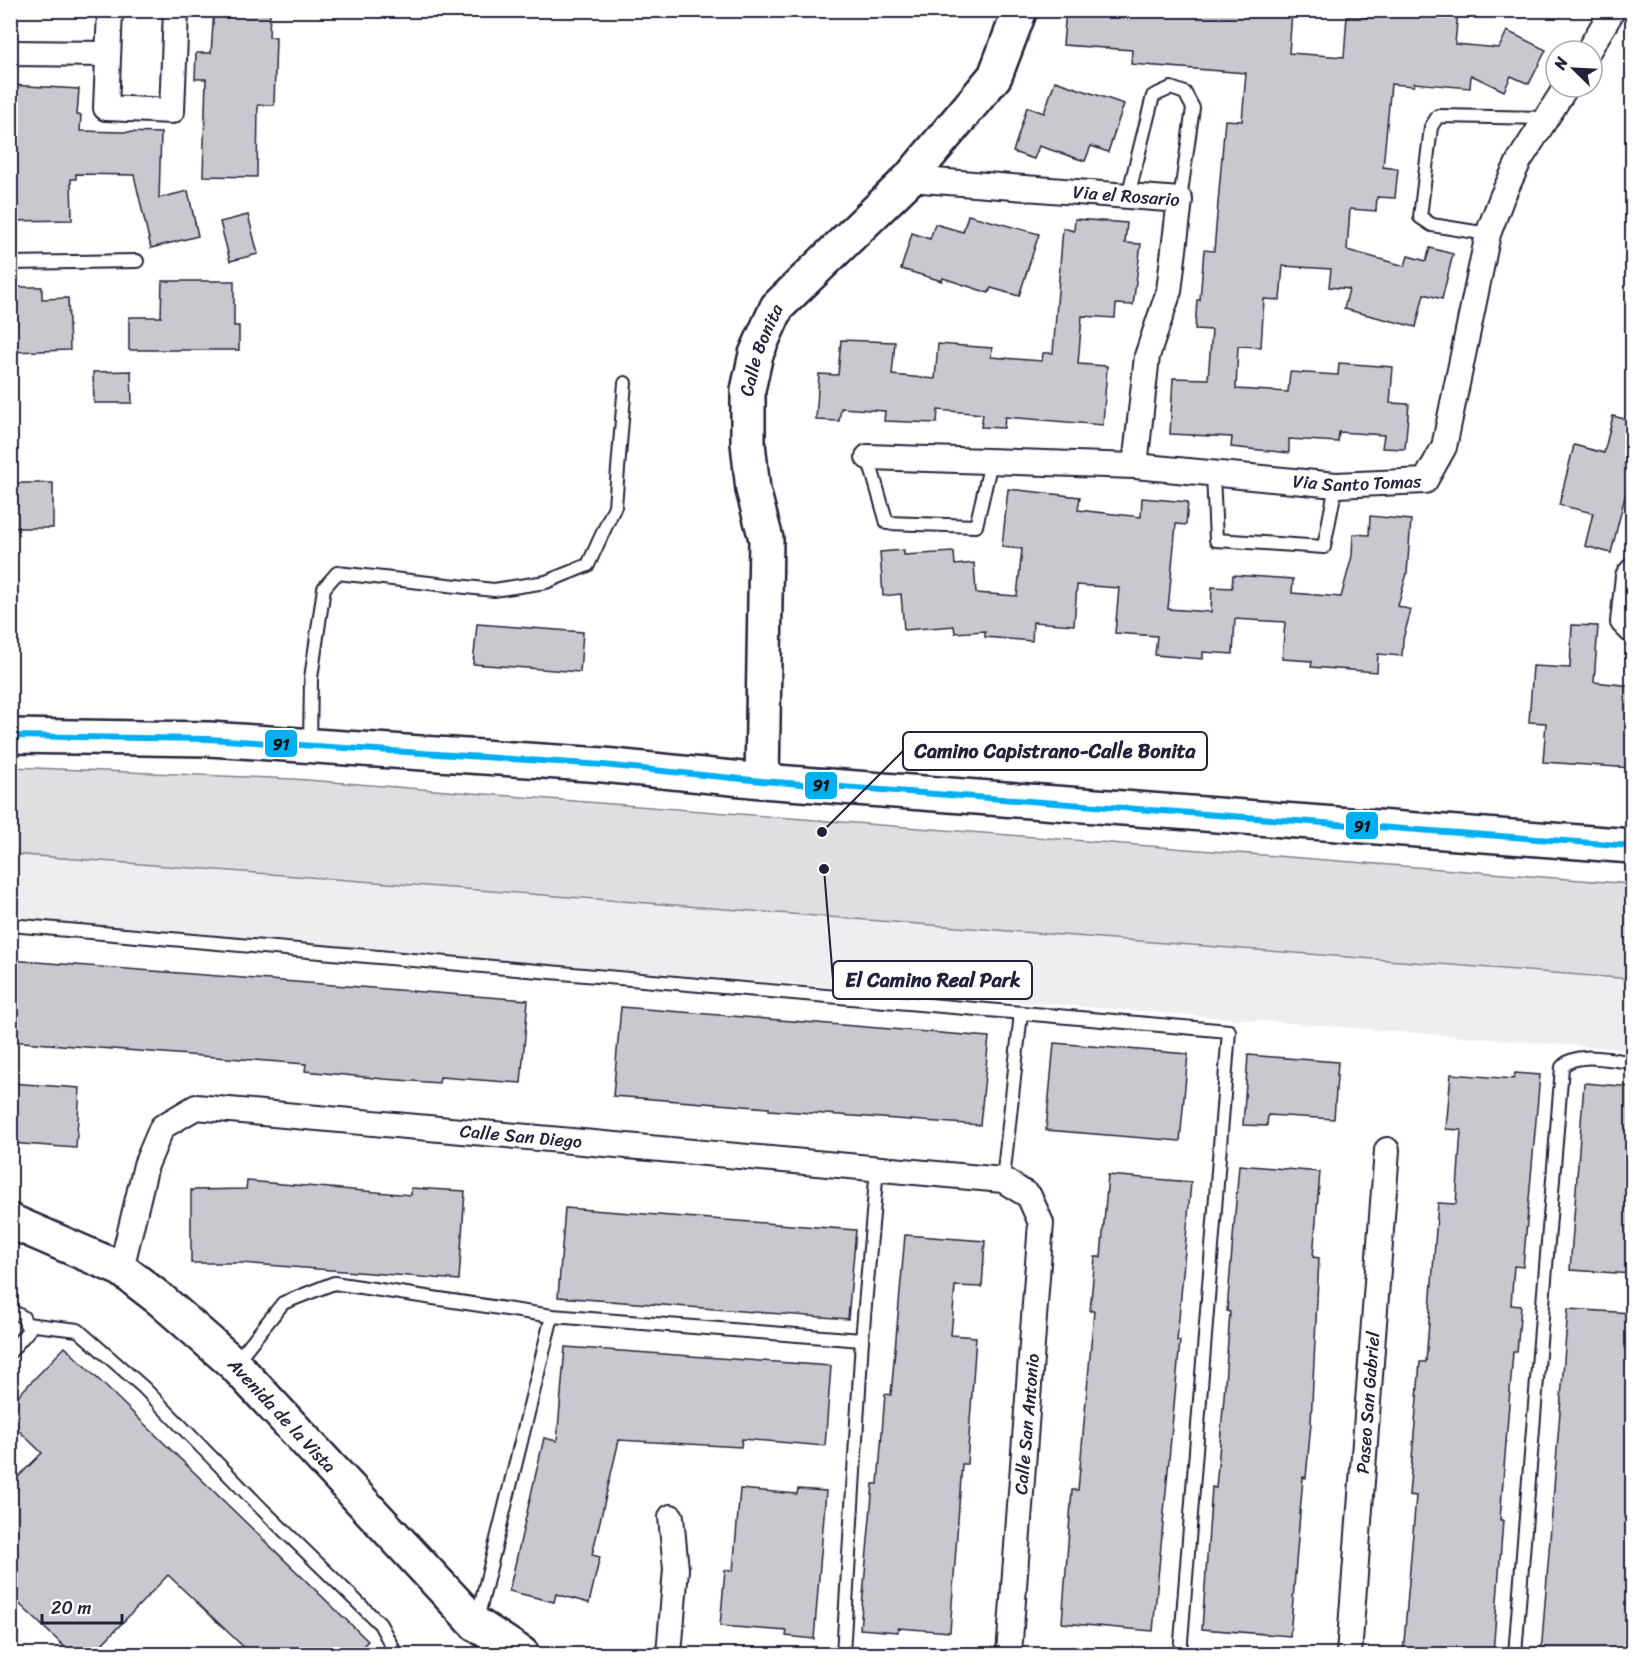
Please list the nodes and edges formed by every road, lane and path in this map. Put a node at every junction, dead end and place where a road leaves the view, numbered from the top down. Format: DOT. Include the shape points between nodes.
graph roads {
  1 [pos="110,10"];
  2 [pos="176,10"];
  3 [pos="1020,10"];
  4 [pos="1612,10"];
  5 [pos="1595,39"];
  6 [pos="10,53"];
  7 [pos="108,54"];
  8 [pos="1558,99"];
  9 [pos="1546,118"];
  10 [pos="909,179"];
  11 [pos="1128,196"];
  12 [pos="1180,200"];
  13 [pos="1488,234"];
  14 [pos="136,261"];
  15 [pos="10,263"];
  16 [pos="626,383"];
  17 [pos="868,457"];
  18 [pos="991,462"];
  19 [pos="1135,466"];
  20 [pos="1213,475"];
  21 [pos="1336,485"];
  22 [pos="1632,571"];
  23 [pos="1632,631"];
  24 [pos="10,736"];
  25 [pos="309,746"];
  26 [pos="762,781"];
  27 [pos="1632,846"];
  28 [pos="10,925"];
  29 [pos="1021,1013"];
  30 [pos="1632,1062"];
  31 [pos="1387,1150"];
  32 [pos="877,1168"];
  33 [pos="1003,1180"];
  34 [pos="1029,1196"];
  35 [pos="10,1221"];
  36 [pos="121,1269"];
  37 [pos="10,1310"];
  38 [pos="552,1316"];
  39 [pos="26,1324"];
  40 [pos="862,1340"];
  41 [pos="10,1352"];
  42 [pos="234,1364"];
  43 [pos="671,1517"];
  44 [pos="476,1624"];
  45 [pos="396,1654"];
  46 [pos="522,1654"];
  47 [pos="669,1654"];
  48 [pos="843,1654"];
  49 [pos="1008,1654"];
  50 [pos="1180,1654"];
  51 [pos="1349,1654"];
  52 [pos="1515,1654"];
  1 -- 7 [label="street"];
  2 -- 7 [label="street" via="172,111 106,108"];
  3 -- 10 [label="main road, Calle Bonita" via="995,76"];
  4 -- 5 [label="street"];
  6 -- 7 [label="street"];
  8 -- 9 [label="street, Via Santo Tomas"];
  9 -- 13 [label="street, Via Santo Tomas" via="1519,161"];
  9 -- 13 [label="lane" via="1437,116 1431,127 1420,217 1432,225"];
  10 -- 11 [label="street, Via el Rosario"];
  10 -- 26 [label="main road, Calle Bonita" via="777,307 756,354 748,390 748,443 753,490 766,539"];
  11 -- 12 [label="street, Via el Rosario"];
  11 -- 12 [label="lane" via="1153,96 1171,88 1185,93 1193,108"];
  12 -- 19 [label="street, Via el Rosario" via="1169,291 1147,356"];
  13 -- 21 [label="street, Via Santo Tomas" via="1444,447 1425,481"];
  14 -- 15 [label="lane"];
  16 -- 25 [label="lane" via="615,506 588,565 546,582 494,590 337,573 324,588 311,678"];
  17 -- 18 [label="street, Via Santo Tomas"];
  17 -- 18 [label="lane" via="887,523 976,526"];
  18 -- 19 [label="street, Via Santo Tomas"];
  19 -- 20 [label="street, Via Santo Tomas"];
  20 -- 21 [label="street, Via Santo Tomas"];
  20 -- 21 [label="lane" via="1216,540 1323,547"];
  22 -- 23 [label="street" via="1628,576 1623,622"];
  24 -- 25 [label="main road"];
  25 -- 26 [label="main road" via="603,765"];
  26 -- 27 [label="main road"];
  28 -- 29 [label="lane"];
  29 -- 33 [label="lane"];
  29 -- 50 [label="lane" via="1228,1031"];
  30 -- 52 [label="lane" via="1577,1058 1562,1067"];
  31 -- 51 [label="street, Paseo San Gabriel"];
  32 -- 33 [label="street, Calle San Diego"];
  32 -- 36 [label="street, Calle San Diego" via="196,1107 162,1126 146,1165"];
  32 -- 40 [label="lane"];
  33 -- 34 [label="street, Calle San Diego"];
  34 -- 49 [label="street, Calle San Antonio" via="1041,1223 1041,1257"];
  35 -- 36 [label="main road, Avenida de la Vista"];
  36 -- 42 [label="main road, Avenida de la Vista"];
  37 -- 39 [label="lane" via="23,1317"];
  38 -- 40 [label="lane"];
  38 -- 42 [label="lane" via="334,1283 283,1303"];
  38 -- 44 [label="lane"];
  39 -- 41 [label="lane" via="29,1330"];
  39 -- 45 [label="lane" via="78,1330 143,1387 380,1624"];
  40 -- 48 [label="lane"];
  42 -- 44 [label="main road, Avenida de la Vista"];
  43 -- 47 [label="street" via="676,1569"];
  44 -- 46 [label="main road, Avenida de la Vista"];
}
